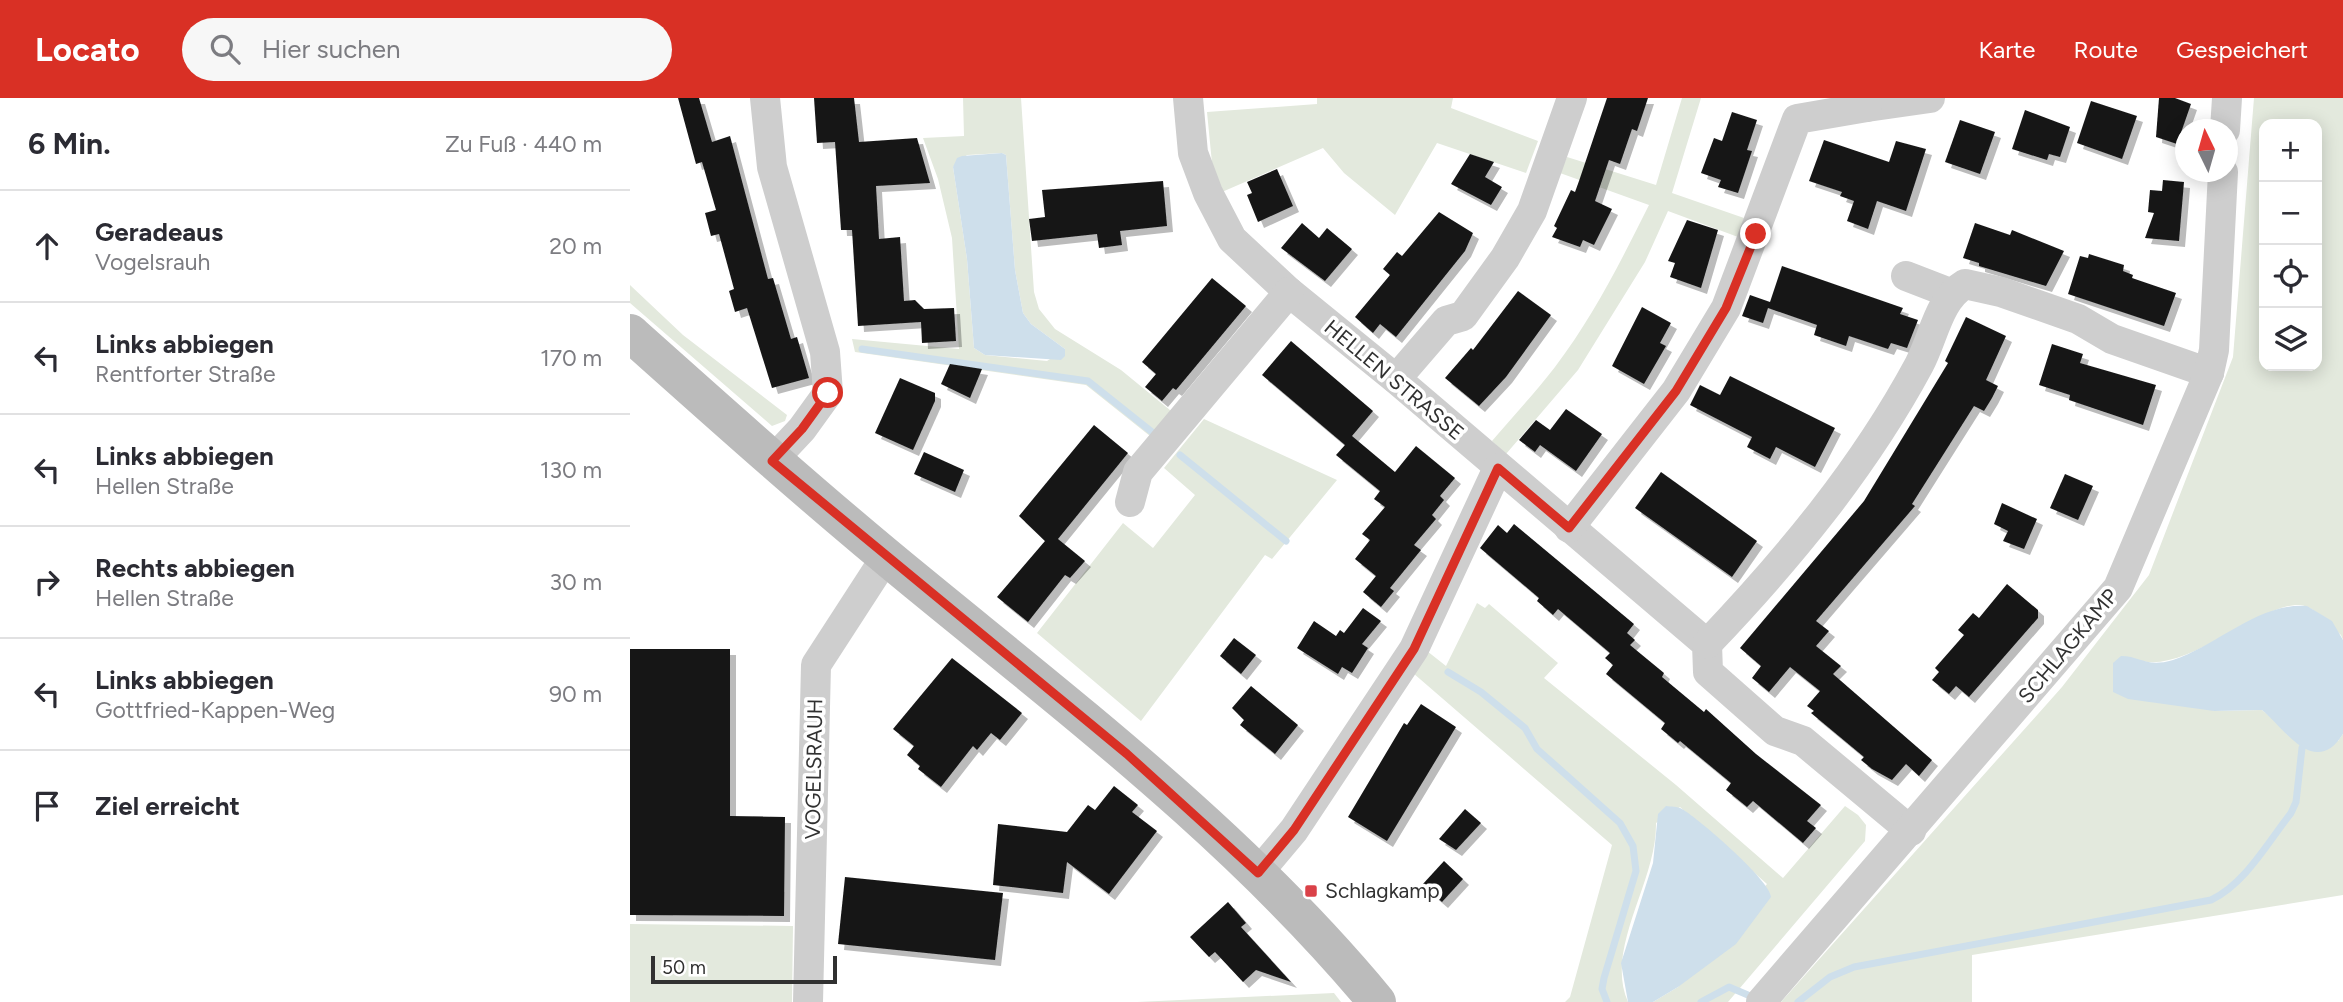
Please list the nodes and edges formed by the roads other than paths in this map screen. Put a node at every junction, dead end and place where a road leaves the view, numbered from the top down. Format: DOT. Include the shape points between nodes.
graph roads {
  1 [pos="765,98"];
  2 [pos="1188,98"];
  3 [pos="1572,98"];
  4 [pos="1930,98"];
  5 [pos="2227,98"];
  6 [pos="1866,103"];
  7 [pos="2226,119"];
  8 [pos="2222,182"];
  9 [pos="1906,276"];
  10 [pos="1289,292"];
  11 [pos="1950,293"];
  12 [pos="630,333"];
  13 [pos="2209,373"];
  14 [pos="1396,379"];
  15 [pos="772,461"];
  16 [pos="1498,468"];
  17 [pos="1130,502"];
  18 [pos="1569,528"];
  19 [pos="886,557"];
  20 [pos="1707,644"];
  21 [pos="1911,831"];
  22 [pos="1258,873"];
  23 [pos="808,1002"];
  24 [pos="1377,1002"];
  25 [pos="1761,1002"];
  1 -- 15 [label="street" via="772,167 825,352 828,393"];
  2 -- 10 [label="street, HELLEN STRASSE" via="1193,153 1219,217 1232,239"];
  3 -- 14 [label="street" via="1532,211 1505,258 1463,316 1446,321"];
  4 -- 6 [label="street"];
  5 -- 7 [label="street"];
  6 -- 18 [label="street" via="1797,119 1726,308 1676,391"];
  8 -- 13 [label="street, SCHLAGKAMP"];
  9 -- 11 [label="street"];
  10 -- 14 [label="street, HELLEN STRASSE"];
  10 -- 17 [label="street" via="1138,472"];
  11 -- 13 [label="street" via="1965,284 2001,292 2078,319 2112,339"];
  11 -- 20 [label="street" via="1920,363 1864,457 1766,582"];
  12 -- 15 [label="main road"];
  13 -- 21 [label="street, SCHLAGKAMP" via="2118,588"];
  14 -- 16 [label="street, HELLEN STRASSE"];
  15 -- 19 [label="main road"];
  16 -- 18 [label="street, HELLEN STRASSE"];
  16 -- 22 [label="street" via="1414,649 1294,830"];
  18 -- 20 [label="street, HELLEN STRASSE"];
  19 -- 22 [label="main road" via="1127,754"];
  19 -- 23 [label="street, VOGELSRAUH" via="816,665"];
  20 -- 21 [label="street" via="1708,673 1775,732 1803,741"];
  21 -- 25 [label="street, SCHLAGKAMP"];
  22 -- 24 [label="main road"];
}
